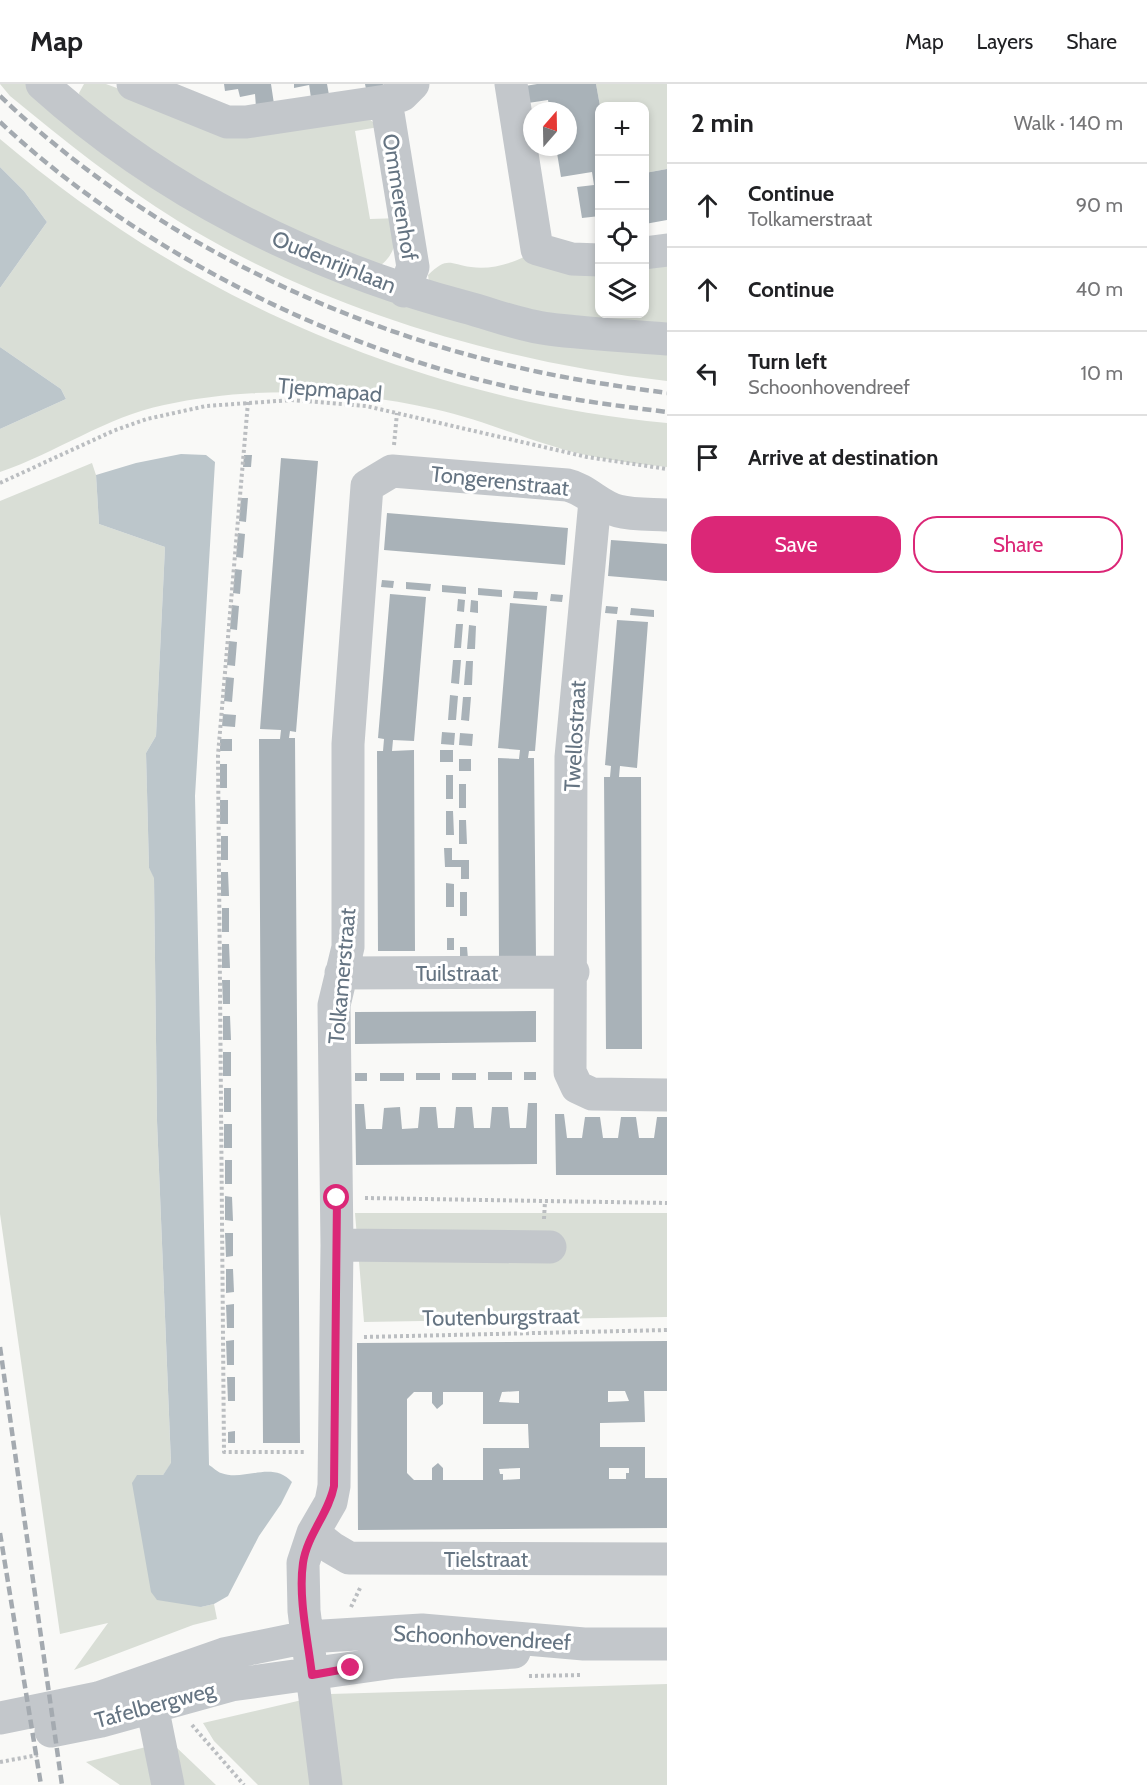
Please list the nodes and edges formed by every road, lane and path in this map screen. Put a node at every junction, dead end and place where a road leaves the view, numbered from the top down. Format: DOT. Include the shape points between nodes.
graph roads {
  1 [pos="133,84"];
  2 [pos="413,84"];
  3 [pos="511,84"];
  4 [pos="58,89"];
  5 [pos="386,101"];
  6 [pos="667,250"];
  7 [pos="649,252"];
  8 [pos="595,260"];
  9 [pos="404,291"];
  10 [pos="667,339"];
  11 [pos="248,402"];
  12 [pos="667,469"];
  13 [pos="0,483"];
  14 [pos="367,486"];
  15 [pos="595,501"];
  16 [pos="667,515"];
  17 [pos="573,972"];
  18 [pos="341,973"];
  19 [pos="667,1095"];
  20 [pos="337,1198"];
  21 [pos="667,1203"];
  22 [pos="337,1245"];
  23 [pos="550,1247"];
  24 [pos="667,1330"];
  25 [pos="337,1337"];
  26 [pos="334,1451"];
  27 [pos="314,1533"];
  28 [pos="667,1558"];
  29 [pos="307,1637"];
  30 [pos="584,1644"];
  31 [pos="667,1644"];
  32 [pos="312,1675"];
  33 [pos="152,1706"];
  34 [pos="0,1718"];
  35 [pos="190,1722"];
  36 [pos="0,1740"];
  37 [pos="31,1756"];
  38 [pos="0,1762"];
  39 [pos="168,1785"];
  40 [pos="244,1785"];
  41 [pos="327,1785"];
  1 -- 5 [label="street, Ommerenhof" via="227,122"];
  2 -- 5 [label="street, Ommerenhof" via="402,95"];
  3 -- 8 [label="street" via="511,137 520,191 537,249 572,259"];
  4 -- 9 [label="street, Oudenrijnlaan" via="126,152 254,228"];
  5 -- 9 [label="street, Ommerenhof" via="413,267"];
  6 -- 7 [label="street"];
  9 -- 10 [label="street, Oudenrijnlaan" via="547,329"];
  11 -- 12 [label="path, Tjepmapad" via="313,401 366,406 587,457"];
  11 -- 13 [label="path, Tjepmapad" via="206,406 147,419"];
  11 -- 26 [label="path" via="218,755 224,1452"];
  14 -- 15 [label="street, Tongerenstraat" via="392,471 567,485 578,487"];
  14 -- 18 [label="street, Tolkamerstraat" via="348,744 348,947"];
  15 -- 16 [label="street, Tongerenstraat" via="618,511"];
  15 -- 17 [label="street, Twellostraat" via="571,757"];
  17 -- 18 [label="street, Tuilstraat"];
  17 -- 19 [label="street, Twellostraat" via="570,1072 577,1087 592,1094"];
  18 -- 20 [label="street, Tolkamerstraat" via="334,1005"];
  20 -- 21 [label="path"];
  20 -- 22 [label="street, Tolkamerstraat"];
  22 -- 23 [label="street"];
  22 -- 25 [label="street, Tolkamerstraat"];
  24 -- 25 [label="path, Toutenburgstraat"];
  25 -- 26 [label="street, Tolkamerstraat"];
  26 -- 27 [label="street, Tolkamerstraat" via="331,1502"];
  27 -- 28 [label="street, Tielstraat" via="349,1558"];
  27 -- 29 [label="street, Tolkamerstraat" via="303,1563"];
  29 -- 30 [label="street, Schoonhovendreef" via="422,1630"];
  29 -- 32 [label="street, Tolkamerstraat"];
  29 -- 34 [label="street, Tafelbergweg" via="224,1654 98,1698"];
  30 -- 31 [label="street, Schoonhovendreef"];
  30 -- 32 [label="street, Schoonhovendreef" via="395,1662"];
  32 -- 33 [label="street, Tafelbergweg" via="231,1685"];
  32 -- 41 [label="street, Tolkamerstraat"];
  33 -- 36 [label="street, Tafelbergweg" via="101,1721"];
  33 -- 39 [label="street"];
  35 -- 40 [label="path"];
  37 -- 38 [label="path"];
}
